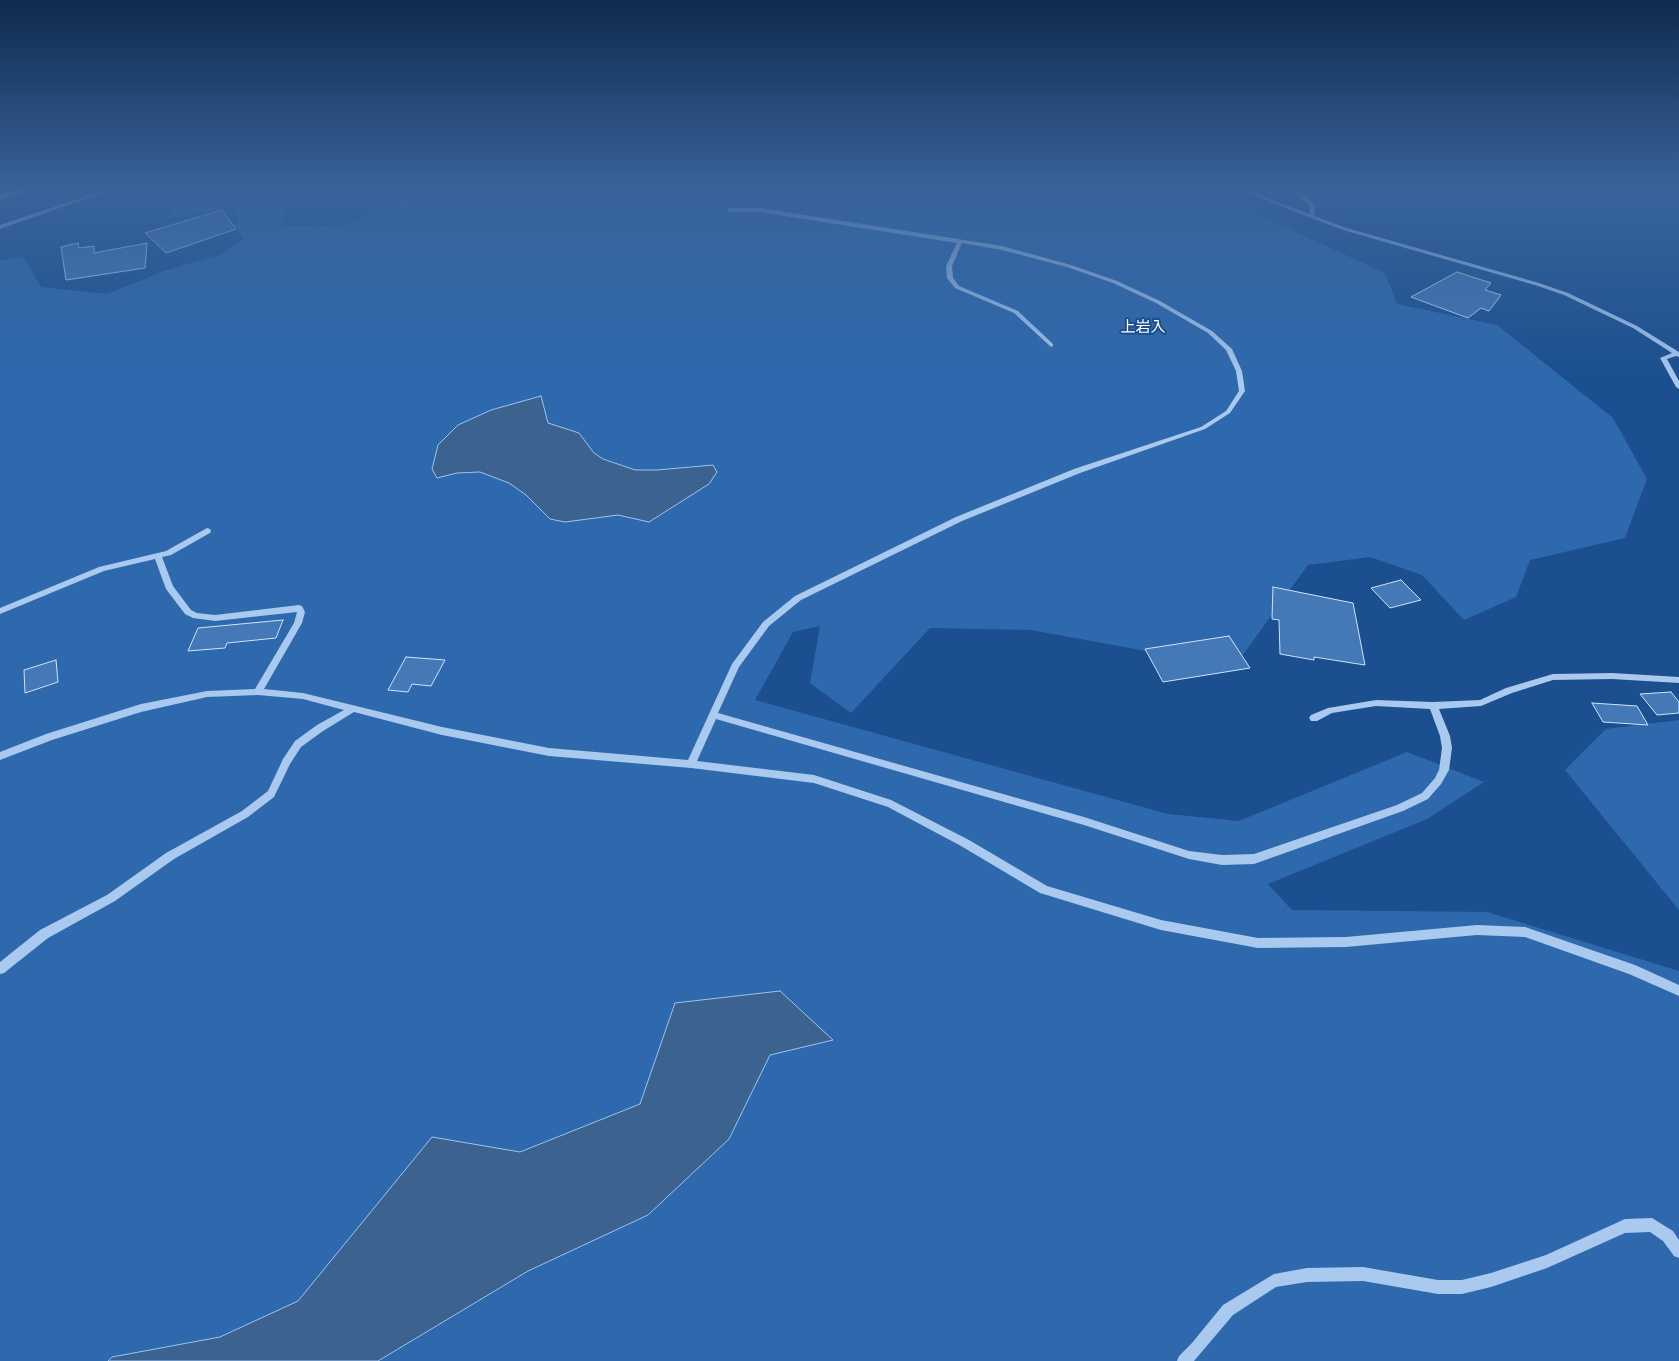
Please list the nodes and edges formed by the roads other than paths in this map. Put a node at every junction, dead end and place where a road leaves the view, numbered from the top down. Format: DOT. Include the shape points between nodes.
graph roads {
  1 [pos="955,253"];
  2 [pos="1019,253"];
  3 [pos="1426,253"];
  4 [pos="1051,345"];
  5 [pos="1678,355"];
  6 [pos="1679,387"];
  7 [pos="207,531"];
  8 [pos="158,556"];
  9 [pos="0,612"];
  10 [pos="1679,680"];
  11 [pos="258,692"];
  12 [pos="1433,706"];
  13 [pos="354,708"];
  14 [pos="713,715"];
  15 [pos="1314,718"];
  16 [pos="0,756"];
  17 [pos="691,764"];
  18 [pos="0,969"];
  19 [pos="1679,991"];
  20 [pos="1679,1251"];
  21 [pos="1184,1361"];
  1 -- 4 [label="street" via="948,266 950,278 957,287 1016,312"];
  2 -- 14 [label="street" via="1115,282 1210,332 1229,349 1240,371 1242,391 1228,412 1203,428 1077,471 959,519 798,598 766,624 735,666"];
  3 -- 5 [label="street" via="1559,292 1614,316"];
  5 -- 6 [label="street" via="1663,358"];
  7 -- 8 [label="street"];
  8 -- 9 [label="street" via="102,569"];
  8 -- 11 [label="street" via="168,587 188,612 196,616 215,618 299,608 298,623"];
  10 -- 12 [label="street" via="1554,677 1509,690 1482,703"];
  11 -- 13 [label="street" via="303,696"];
  11 -- 16 [label="street" via="207,694 141,708"];
  12 -- 14 [label="street" via="1447,748 1444,770 1425,796 1400,808 1254,859 1222,860 1190,855 1084,821"];
  12 -- 15 [label="street" via="1376,703 1331,710"];
  13 -- 17 [label="street" via="549,752"];
  13 -- 18 [label="street" via="298,744 271,794 244,814 170,856 111,898 44,934"];
  14 -- 17 [label="street"];
  17 -- 19 [label="street" via="814,779 891,804 1044,890 1161,925 1258,943 1346,942 1477,930 1525,932 1631,969"];
  20 -- 21 [label="street" via="1668,1236 1652,1225 1625,1226 1547,1261 1462,1287 1438,1287 1363,1274 1307,1275 1274,1282 1228,1310"];
}
